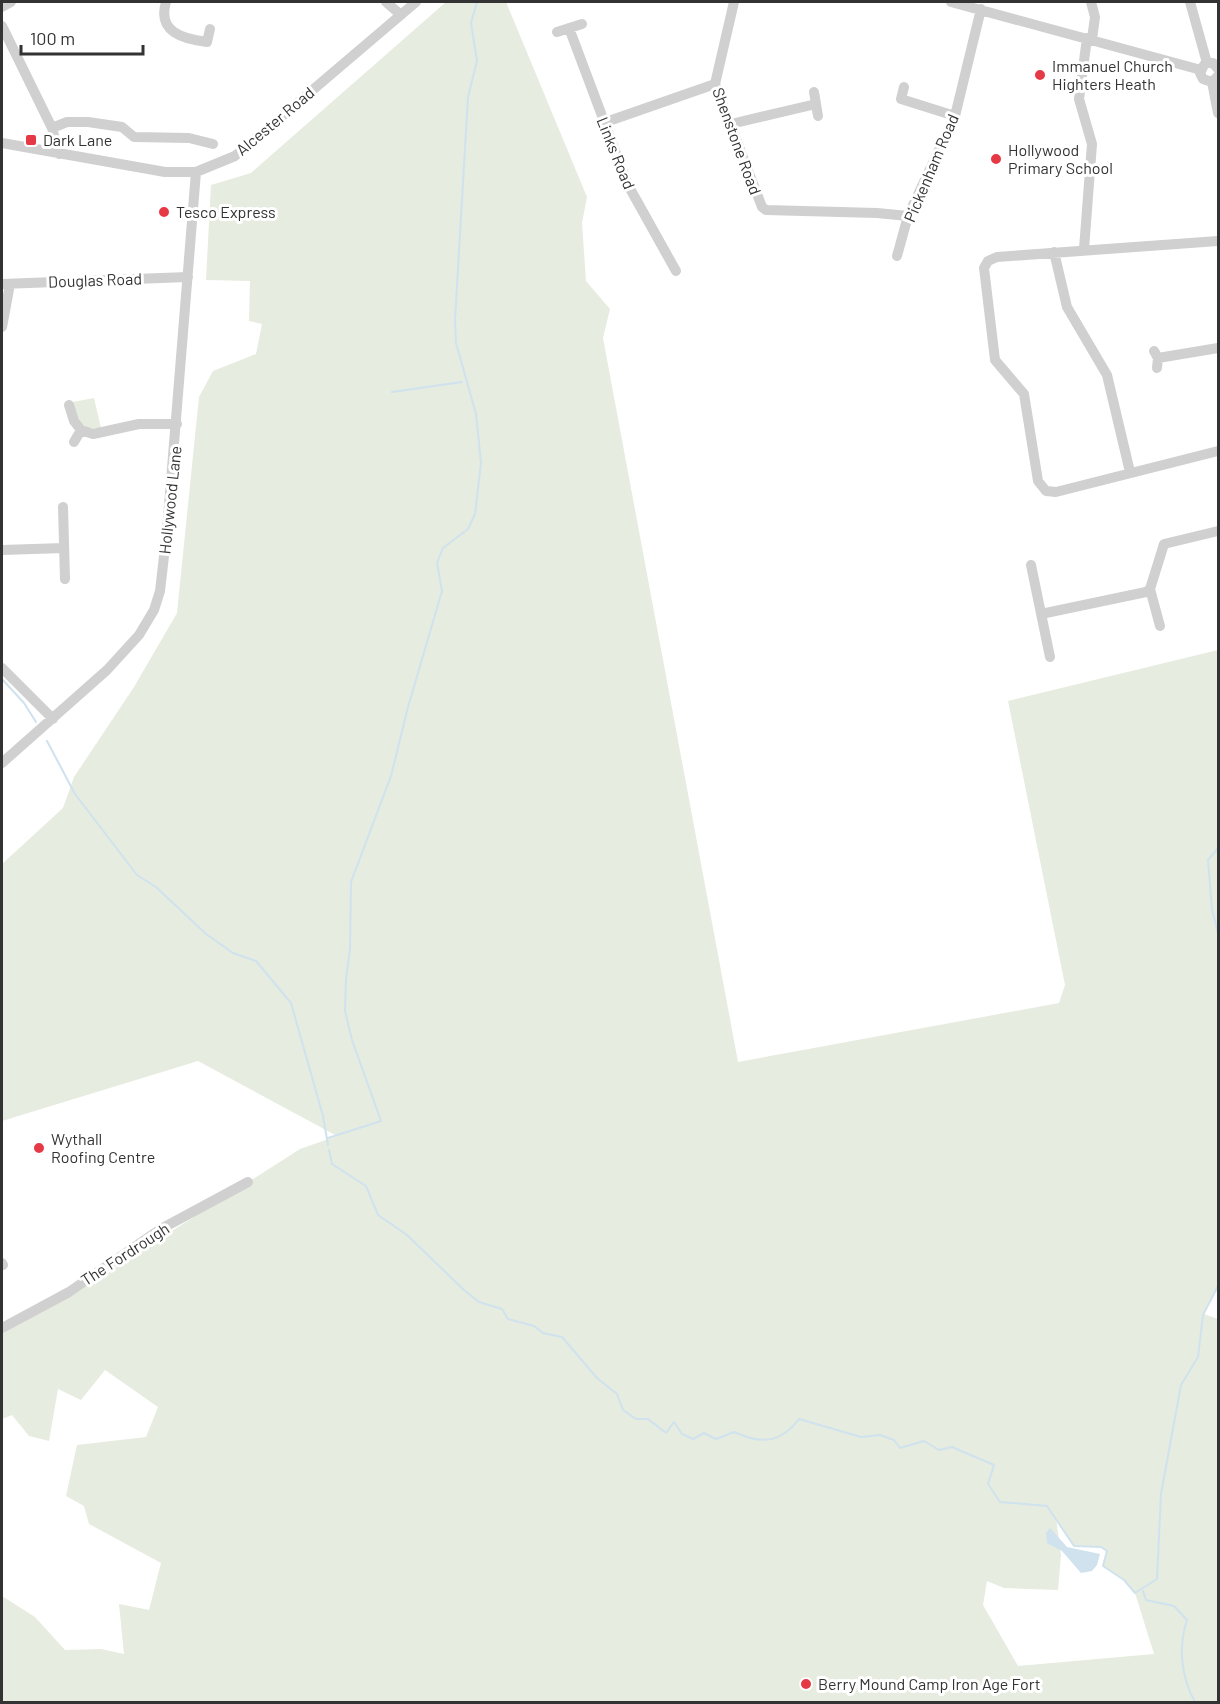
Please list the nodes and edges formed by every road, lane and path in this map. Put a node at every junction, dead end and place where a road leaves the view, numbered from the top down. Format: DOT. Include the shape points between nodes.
graph roads {
  1 [pos="11,2"];
  2 [pos="166,2"];
  3 [pos="387,2"];
  4 [pos="416,2"];
  5 [pos="734,2"];
  6 [pos="951,2"];
  7 [pos="1091,2"];
  8 [pos="1190,2"];
  9 [pos="2,7"];
  10 [pos="981,9"];
  11 [pos="401,15"];
  12 [pos="582,24"];
  13 [pos="2,26"];
  14 [pos="569,28"];
  15 [pos="210,29"];
  16 [pos="557,32"];
  17 [pos="1089,39"];
  18 [pos="1202,47"];
  19 [pos="1179,64"];
  20 [pos="1204,67"];
  21 [pos="1218,69"];
  22 [pos="1215,79"];
  23 [pos="715,84"];
  24 [pos="904,87"];
  25 [pos="814,92"];
  26 [pos="816,104"];
  27 [pos="1218,113"];
  28 [pos="818,116"];
  29 [pos="955,116"];
  30 [pos="603,123"];
  31 [pos="731,124"];
  32 [pos="52,128"];
  33 [pos="2,143"];
  34 [pos="206,146"];
  35 [pos="59,154"];
  36 [pos="196,172"];
  37 [pos="908,216"];
  38 [pos="1218,241"];
  39 [pos="1084,249"];
  40 [pos="1054,252"];
  41 [pos="897,256"];
  42 [pos="676,271"];
  43 [pos="188,277"];
  44 [pos="6,284"];
  45 [pos="2,327"];
  46 [pos="1218,348"];
  47 [pos="1157,359"];
  48 [pos="69,405"];
  49 [pos="177,424"];
  50 [pos="81,430"];
  51 [pos="74,442"];
  52 [pos="1218,451"];
  53 [pos="1130,472"];
  54 [pos="63,507"];
  55 [pos="1218,531"];
  56 [pos="64,548"];
  57 [pos="2,550"];
  58 [pos="1031,565"];
  59 [pos="65,579"];
  60 [pos="1150,589"];
  61 [pos="1041,614"];
  62 [pos="1160,626"];
  63 [pos="1050,657"];
  64 [pos="2,668"];
  65 [pos="53,718"];
  66 [pos="2,763"];
  67 [pos="248,1182"];
  68 [pos="2,1328"];
  1 -- 9 [label="street"];
  2 -- 15 [label="street" via="165,21 173,34 207,42"];
  3 -- 11 [label="street"];
  4 -- 11 [label="street, Alcester Road"];
  5 -- 23 [label="street, Shenstone Road"];
  6 -- 10 [label="street"];
  7 -- 17 [label="street" via="1095,17"];
  8 -- 18 [label="street"];
  10 -- 17 [label="street"];
  10 -- 29 [label="street, Pickenham Road"];
  11 -- 36 [label="street, Alcester Road" via="235,156"];
  12 -- 14 [label="street"];
  13 -- 32 [label="street"];
  14 -- 16 [label="street"];
  14 -- 30 [label="street, Links Road"];
  17 -- 19 [label="street"];
  17 -- 39 [label="street" via="1079,99 1092,144"];
  18 -- 19 [label="street" via="1190,61"];
  18 -- 20 [label="street"];
  19 -- 20 [label="street"];
  20 -- 21 [label="street" via="1213,63"];
  20 -- 22 [label="street" via="1203,79"];
  22 -- 27 [label="street"];
  23 -- 30 [label="street"];
  23 -- 31 [label="street, Shenstone Road"];
  24 -- 29 [label="street" via="901,99"];
  25 -- 26 [label="street"];
  26 -- 28 [label="street"];
  26 -- 31 [label="street"];
  29 -- 37 [label="street, Pickenham Road"];
  30 -- 42 [label="street, Links Road" via="628,185"];
  31 -- 37 [label="street, Shenstone Road" via="757,201 766,210"];
  32 -- 34 [label="street" via="67,122 88,122 122,127 134,136 189,138"];
  32 -- 35 [label="street"];
  33 -- 35 [label="street, Alcester Road"];
  35 -- 36 [label="street, Alcester Road" via="165,172"];
  36 -- 43 [label="street, Hollywood Lane"];
  37 -- 41 [label="street, Pickenham Road"];
  38 -- 39 [label="street"];
  39 -- 40 [label="street"];
  40 -- 53 [label="street" via="1067,308 1107,375"];
  40 -- 53 [label="street" via="997,257 985,264 995,360 1024,394 1038,481 1046,490 1056,492"];
  43 -- 44 [label="street, Douglas Road"];
  43 -- 49 [label="street, Hollywood Lane"];
  44 -- 45 [label="street"];
  46 -- 47 [label="street"];
  48 -- 50 [label="street"];
  49 -- 50 [label="street" via="139,424 93,434"];
  49 -- 65 [label="street, Hollywood Lane" via="160,591 154,610 140,635"];
  50 -- 51 [label="street"];
  52 -- 53 [label="street"];
  54 -- 56 [label="street"];
  55 -- 60 [label="street" via="1164,544"];
  56 -- 57 [label="street"];
  56 -- 59 [label="street"];
  58 -- 61 [label="street"];
  60 -- 61 [label="street"];
  60 -- 62 [label="street"];
  61 -- 63 [label="street"];
  64 -- 65 [label="street"];
  65 -- 66 [label="street, Hollywood Lane"];
  67 -- 68 [label="street, The Fordrough" via="159,1230 69,1292"];
}
